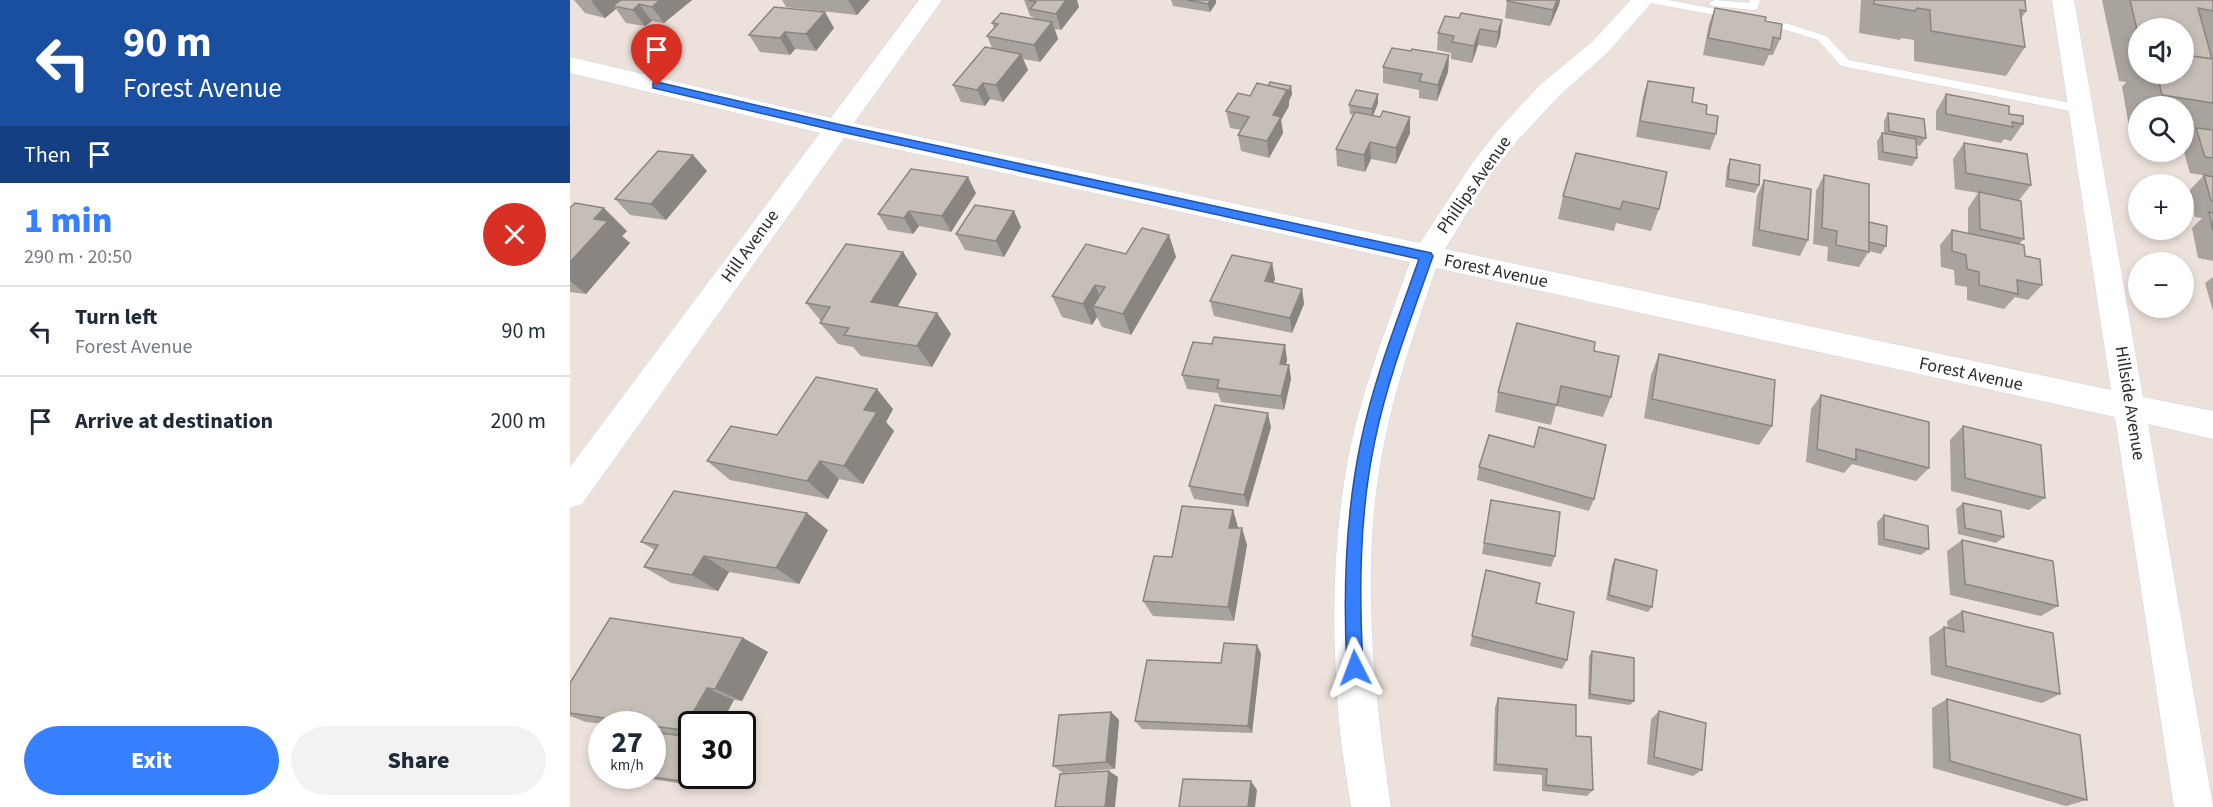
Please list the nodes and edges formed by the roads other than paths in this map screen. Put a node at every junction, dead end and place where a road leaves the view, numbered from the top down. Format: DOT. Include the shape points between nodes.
graph roads {
  1 [pos="931,0"];
  2 [pos="1643,0"];
  3 [pos="1651,0"];
  4 [pos="1690,0"];
  5 [pos="1755,0"];
  6 [pos="2063,0"];
  7 [pos="570,65"];
  8 [pos="2081,109"];
  9 [pos="837,128"];
  10 [pos="1426,256"];
  11 [pos="2130,407"];
  12 [pos="2213,425"];
  13 [pos="570,493"];
  14 [pos="1371,807"];
  15 [pos="2194,807"];
  1 -- 9 [label="street, Hill Avenue"];
  2 -- 10 [label="street, Phillips Avenue" via="1509,134"];
  3 -- 8 [label="lane" via="1785,26 1822,38 1845,63"];
  4 -- 5 [label="lane" via="1753,8"];
  6 -- 8 [label="street, Hillside Avenue"];
  7 -- 9 [label="street, Forest Avenue"];
  8 -- 11 [label="street, Hillside Avenue"];
  9 -- 10 [label="street, Forest Avenue"];
  9 -- 13 [label="street, Hill Avenue"];
  10 -- 11 [label="street, Forest Avenue"];
  10 -- 14 [label="street, Phillips Avenue" via="1384,377 1368,441 1356,519 1352,608 1357,708"];
  11 -- 12 [label="street, Forest Avenue"];
  11 -- 15 [label="street, Hillside Avenue"];
}
